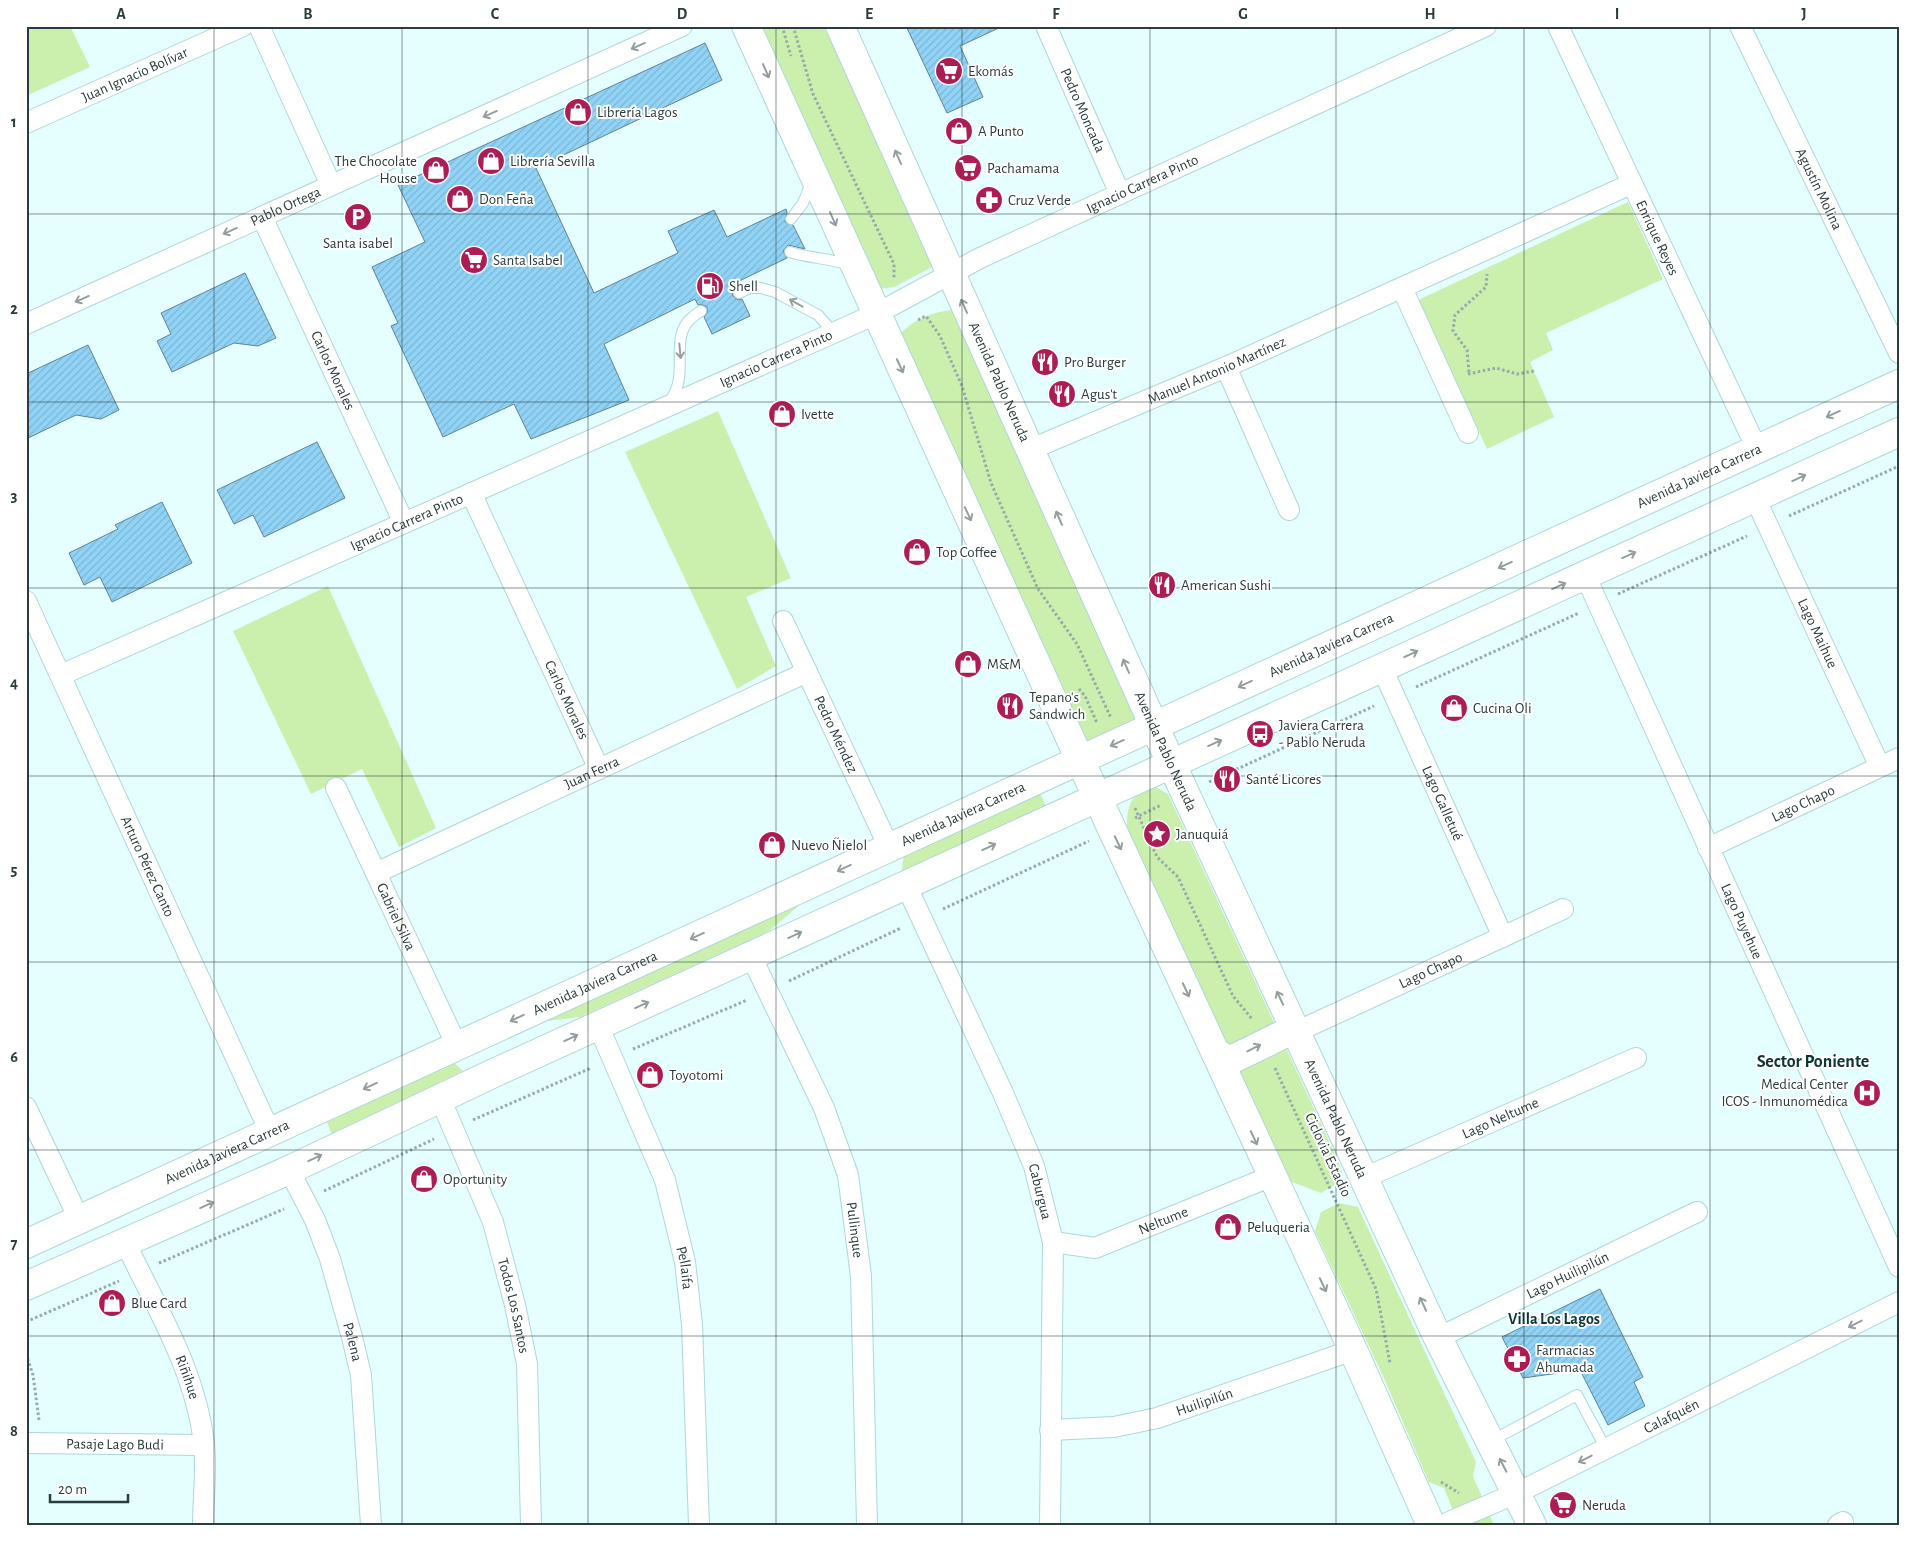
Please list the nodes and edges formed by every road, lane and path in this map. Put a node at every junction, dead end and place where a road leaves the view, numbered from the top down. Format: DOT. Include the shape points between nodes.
graph roads {
  1 [pos="244,26"];
  2 [pos="259,26"];
  3 [pos="682,26"];
  4 [pos="746,26"];
  5 [pos="793,26"];
  6 [pos="840,26"];
  7 [pos="1046,26"];
  8 [pos="1486,26"];
  9 [pos="1558,26"];
  10 [pos="1740,26"];
  11 [pos="1459,32"];
  12 [pos="26,124"];
  13 [pos="814,176"];
  14 [pos="1631,184"];
  15 [pos="331,185"];
  16 [pos="1120,194"];
  17 [pos="262,217"];
  18 [pos="791,219"];
  19 [pos="1491,246"];
  20 [pos="790,252"];
  21 [pos="856,270"];
  22 [pos="950,274"];
  23 [pos="894,287"];
  24 [pos="1402,288"];
  25 [pos="739,293"];
  26 [pos="701,311"];
  27 [pos="876,314"];
  28 [pos="926,316"];
  29 [pos="26,324"];
  30 [pos="834,333"];
  31 [pos="1899,352"];
  32 [pos="1226,367"];
  33 [pos="1534,371"];
  34 [pos="1469,372"];
  35 [pos="1446,385"];
  36 [pos="1892,390"];
  37 [pos="663,408"];
  38 [pos="1899,432"];
  39 [pos="1468,433"];
  40 [pos="1758,448"];
  41 [pos="1029,450"];
  42 [pos="1899,466"];
  43 [pos="471,494"];
  44 [pos="1755,498"];
  45 [pos="1289,510"];
  46 [pos="1597,522"];
  47 [pos="404,523"];
  48 [pos="1767,526"];
  49 [pos="1585,575"];
  50 [pos="26,601"];
  51 [pos="1598,604"];
  52 [pos="783,621"];
  53 [pos="1382,668"];
  54 [pos="808,672"];
  55 [pos="61,675"];
  56 [pos="1395,697"];
  57 [pos="1114,726"];
  58 [pos="1154,726"];
  59 [pos="1899,758"];
  60 [pos="1080,760"];
  61 [pos="1171,764"];
  62 [pos="1880,767"];
  63 [pos="599,769"];
  64 [pos="336,788"];
  65 [pos="1185,793"];
  66 [pos="1098,798"];
  67 [pos="1132,803"];
  68 [pos="1138,817"];
  69 [pos="1112,830"];
  70 [pos="889,847"];
  71 [pos="1708,848"];
  72 [pos="376,873"];
  73 [pos="896,889"];
  74 [pos="1563,909"];
  75 [pos="922,918"];
  76 [pos="1503,937"];
  77 [pos="751,956"];
  78 [pos="768,990"];
  79 [pos="598,1025"];
  80 [pos="1295,1030"];
  81 [pos="1264,1044"];
  82 [pos="456,1046"];
  83 [pos="1215,1052"];
  84 [pos="613,1058"];
  85 [pos="1636,1058"];
  86 [pos="494,1072"];
  87 [pos="440,1098"];
  88 [pos="26,1107"];
  89 [pos="454,1129"];
  90 [pos="270,1132"];
  91 [pos="289,1170"];
  92 [pos="1272,1176"];
  93 [pos="1364,1178"];
  94 [pos="254,1185"];
  95 [pos="305,1200"];
  96 [pos="1697,1212"];
  97 [pos="79,1219"];
  98 [pos="124,1242"];
  99 [pos="1053,1242"];
  100 [pos="26,1244"];
  101 [pos="68,1266"];
  102 [pos="1899,1267"];
  103 [pos="140,1272"];
  104 [pos="26,1286"];
  105 [pos="1899,1302"];
  106 [pos="26,1322"];
  107 [pos="1438,1338"];
  108 [pos="1353,1350"];
  109 [pos="26,1354"];
  110 [pos="1392,1373"];
  111 [pos="1050,1430"];
  112 [pos="1491,1442"];
  113 [pos="32,1443"];
  114 [pos="204,1444"];
  115 [pos="1606,1449"];
  116 [pos="1433,1476"];
  117 [pos="1517,1494"];
  118 [pos="1470,1513"];
  119 [pos="203,1525"];
  120 [pos="371,1525"];
  121 [pos="531,1525"];
  122 [pos="699,1525"];
  123 [pos="867,1525"];
  124 [pos="1050,1525"];
  125 [pos="1431,1525"];
  126 [pos="1442,1525"];
  127 [pos="1532,1525"];
  1 -- 12 [label="street, Juan Ignacio Bolívar"];
  2 -- 15 [label="street"];
  3 -- 15 [label="street, Pablo Ortega, one-way"];
  4 -- 13 [label="main road, one-way"];
  5 -- 23 [label="path" via="813,94 894,264"];
  22 -- 6 [label="main road, Avenida Pablo Neruda, one-way"];
  7 -- 16 [label="street, Pedro Moncada"];
  8 -- 11 [label="street, Ignacio Carrera Pinto"];
  9 -- 14 [label="street, Enrique Reyes"];
  10 -- 31 [label="street, Agustín Molina"];
  11 -- 16 [label="street, Ignacio Carrera Pinto"];
  13 -- 18 [label="lane" via="803,203"];
  13 -- 21 [label="main road, one-way"];
  14 -- 19 [label="street, Manuel Antonio Martínez"];
  14 -- 40 [label="street, Enrique Reyes"];
  15 -- 17 [label="street, Pablo Ortega"];
  16 -- 22 [label="street, Ignacio Carrera Pinto"];
  17 -- 29 [label="street, Pablo Ortega, one-way"];
  17 -- 47 [label="street, Carlos Morales"];
  19 -- 24 [label="street, Manuel Antonio Martínez"];
  19 -- 34 [label="path" via="1486,286 1455,315 1452,331 1467,350"];
  20 -- 21 [label="lane" via="839,261"];
  21 -- 27 [label="main road"];
  22 -- 27 [label="street, Ignacio Carrera Pinto"];
  41 -- 22 [label="main road, Avenida Pablo Neruda, one-way"];
  24 -- 32 [label="street, Manuel Antonio Martínez"];
  24 -- 35 [label="street"];
  30 -- 25 [label="lane, one-way" via="818,315 775,292 750,288"];
  26 -- 37 [label="lane, one-way" via="688,320 680,335 680,377 671,399"];
  27 -- 30 [label="street, Ignacio Carrera Pinto"];
  27 -- 60 [label="main road, one-way"];
  28 -- 57 [label="path" via="940,336 962,386 990,483 1038,589 1077,644"];
  30 -- 37 [label="street, Ignacio Carrera Pinto"];
  32 -- 41 [label="street, Manuel Antonio Martínez"];
  32 -- 45 [label="street"];
  33 -- 34 [label="path" via="1518,374 1496,368"];
  34 -- 35 [label="path" via="1456,383"];
  35 -- 39 [label="street"];
  36 -- 40 [label="main road, Avenida Javiera Carrera, one-way"];
  37 -- 43 [label="street, Ignacio Carrera Pinto"];
  44 -- 38 [label="main road, one-way"];
  40 -- 46 [label="main road, Avenida Javiera Carrera"];
  58 -- 41 [label="main road, Avenida Pablo Neruda, one-way"];
  42 -- 48 [label="path"];
  43 -- 47 [label="street, Ignacio Carrera Pinto"];
  43 -- 63 [label="street, Carlos Morales"];
  44 -- 48 [label="street, Lago Maihue"];
  49 -- 44 [label="main road, one-way"];
  46 -- 49 [label="main road" via="1588,548"];
  46 -- 58 [label="main road, Avenida Javiera Carrera, one-way"];
  47 -- 55 [label="street, Ignacio Carrera Pinto"];
  48 -- 51 [label="path"];
  48 -- 62 [label="street, Lago Maihue"];
  49 -- 51 [label="street, Lago Puyehue"];
  53 -- 49 [label="main road, one-way"];
  50 -- 55 [label="street, Arturo Pérez Canto"];
  51 -- 56 [label="path"];
  51 -- 71 [label="street, Lago Puyehue"];
  52 -- 54 [label="street, Pedro Méndez"];
  53 -- 56 [label="street, Lago Galletué"];
  61 -- 53 [label="main road, one-way"];
  54 -- 63 [label="street, Juan Ferra"];
  54 -- 70 [label="street, Pedro Méndez"];
  55 -- 90 [label="street, Arturo Pérez Canto"];
  56 -- 65 [label="path"];
  56 -- 76 [label="street, Lago Galletué"];
  58 -- 60 [label="main road, Avenida Javiera Carrera, one-way"];
  58 -- 61 [label="main road, Avenida Pablo Neruda"];
  59 -- 62 [label="street, Lago Chapo"];
  60 -- 66 [label="main road"];
  60 -- 70 [label="main road, Avenida Javiera Carrera"];
  61 -- 65 [label="main road, Avenida Pablo Neruda"];
  61 -- 66 [label="main road"];
  62 -- 71 [label="street, Lago Chapo"];
  63 -- 72 [label="street, Juan Ferra"];
  64 -- 72 [label="street, Gabriel Silva"];
  65 -- 68 [label="path"];
  80 -- 65 [label="main road, Avenida Pablo Neruda, one-way"];
  66 -- 69 [label="main road"];
  73 -- 66 [label="main road, one-way"];
  67 -- 68 [label="path, Ciclovia Estadio"];
  68 -- 69 [label="path"];
  68 -- 81 [label="path, Ciclovia Estadio" via="1157,857 1178,877 1233,996 1252,1019"];
  69 -- 75 [label="path"];
  69 -- 83 [label="main road, one-way"];
  70 -- 73 [label="main road"];
  70 -- 82 [label="main road, Avenida Javiera Carrera, one-way"];
  71 -- 102 [label="street, Lago Puyehue"];
  72 -- 82 [label="street, Gabriel Silva"];
  73 -- 75 [label="street, Caburgua"];
  77 -- 73 [label="main road, one-way"];
  74 -- 76 [label="street, Lago Chapo"];
  75 -- 78 [label="path"];
  75 -- 99 [label="street, Caburgua" via="1034,1166"];
  76 -- 80 [label="street, Lago Chapo"];
  77 -- 78 [label="street, Pullinque"];
  79 -- 77 [label="main road, one-way"];
  78 -- 84 [label="path"];
  78 -- 123 [label="street, Pullinque" via="824,1108 848,1175 861,1276"];
  79 -- 84 [label="street, Pellaifa"];
  86 -- 79 [label="main road, one-way"];
  80 -- 81 [label="main road"];
  80 -- 93 [label="main road, Avenida Pablo Neruda"];
  83 -- 81 [label="main road, one-way" via="1224,1058 1234,1059"];
  81 -- 110 [label="path, Ciclovia Estadio" via="1376,1289"];
  82 -- 86 [label="main road"];
  82 -- 90 [label="main road, Avenida Javiera Carrera, one-way"];
  83 -- 92 [label="main road, one-way"];
  84 -- 89 [label="path"];
  84 -- 122 [label="street, Pellaifa" via="665,1180 685,1262 692,1324"];
  85 -- 93 [label="street, Lago Neltume"];
  86 -- 87 [label="main road"];
  87 -- 89 [label="street, Todos Los Santos"];
  91 -- 87 [label="main road, one-way"];
  88 -- 97 [label="street"];
  89 -- 95 [label="path"];
  89 -- 121 [label="street, Todos Los Santos" via="493,1222 527,1364"];
  90 -- 94 [label="main road"];
  90 -- 97 [label="main road, Avenida Javiera Carrera"];
  91 -- 94 [label="main road"];
  91 -- 95 [label="street, Palena"];
  92 -- 99 [label="street, Neltume" via="1095,1248"];
  92 -- 108 [label="main road, one-way"];
  107 -- 93 [label="main road, Avenida Pablo Neruda, one-way"];
  98 -- 94 [label="main road, one-way"];
  95 -- 103 [label="path"];
  95 -- 120 [label="street, Palena" via="330,1259 361,1375"];
  96 -- 107 [label="street, Lago Huilipilún"];
  97 -- 100 [label="main road, Avenida Javiera Carrera"];
  97 -- 101 [label="main road"];
  98 -- 101 [label="main road"];
  98 -- 103 [label="street, Riñihue"];
  99 -- 111 [label="street, Caburgua"];
  101 -- 104 [label="main road"];
  103 -- 106 [label="path"];
  103 -- 114 [label="street, Riñihue" via="182,1362"];
  105 -- 115 [label="street, Calafquén, one-way"];
  107 -- 112 [label="main road, Avenida Pablo Neruda"];
  108 -- 111 [label="street, Huilipilún" via="1157,1418 1114,1427"];
  108 -- 125 [label="main road"];
  109 -- 113 [label="path" via="37,1398"];
  111 -- 124 [label="street, Caburgua"];
  112 -- 115 [label="lane" via="1576,1395"];
  117 -- 112 [label="main road, Avenida Pablo Neruda, one-way"];
  113 -- 114 [label="street, Pasaje Lago Budi"];
  114 -- 119 [label="street, Riñihue"];
  115 -- 117 [label="street, Calafquén, one-way"];
  116 -- 118 [label="path" via="1458,1492"];
  117 -- 118 [label="street, Calafquén"];
  117 -- 127 [label="main road, Avenida Pablo Neruda"];
  118 -- 126 [label="street, Calafquén"];
}
